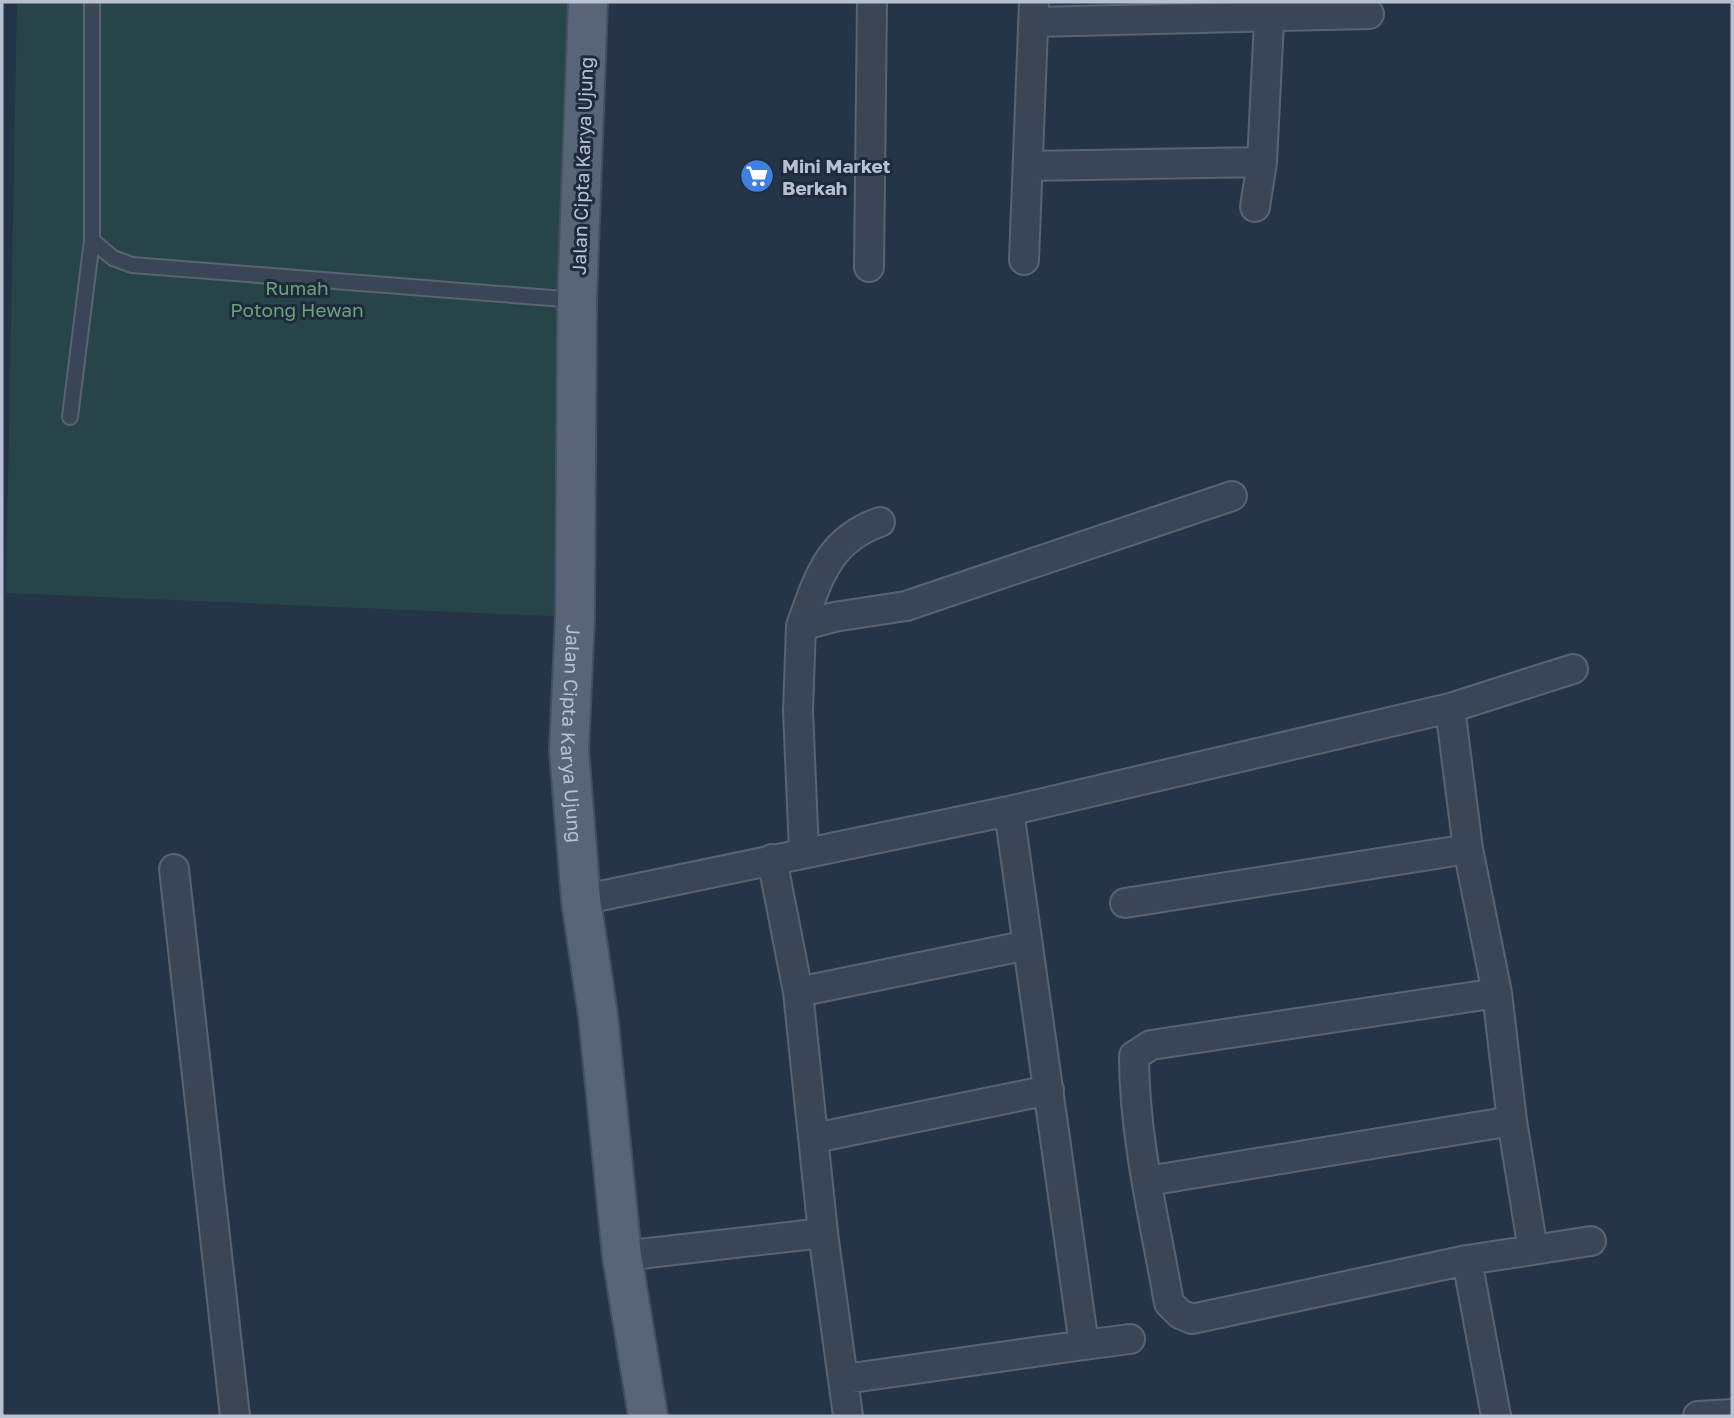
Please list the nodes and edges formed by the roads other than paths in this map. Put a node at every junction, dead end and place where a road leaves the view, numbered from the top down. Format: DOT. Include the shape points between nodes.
graph roads {
  1 [pos="92,2"];
  2 [pos="588,2"];
  3 [pos="872,2"];
  4 [pos="1270,9"];
  5 [pos="1034,12"];
  6 [pos="1369,15"];
  7 [pos="1262,162"];
  8 [pos="1028,166"];
  9 [pos="1255,206"];
  10 [pos="92,240"];
  11 [pos="1024,260"];
  12 [pos="869,267"];
  13 [pos="578,300"];
  14 [pos="70,416"];
  15 [pos="1232,496"];
  16 [pos="880,522"];
  17 [pos="801,626"];
  18 [pos="1573,669"];
  19 [pos="1450,708"];
  20 [pos="1009,811"];
  21 [pos="1468,849"];
  22 [pos="804,852"];
  23 [pos="772,859"];
  24 [pos="174,869"];
  25 [pos="581,901"];
  26 [pos="1125,902"];
  27 [pos="1028,944"];
  28 [pos="798,992"];
  29 [pos="1497,993"];
  30 [pos="1049,1090"];
  31 [pos="1511,1121"];
  32 [pos="815,1138"];
  33 [pos="1148,1181"];
  34 [pos="824,1233"];
  35 [pos="1591,1241"];
  36 [pos="1533,1250"];
  37 [pos="622,1256"];
  38 [pos="1467,1260"];
  39 [pos="1130,1339"];
  40 [pos="1084,1345"];
  41 [pos="845,1379"];
  42 [pos="1732,1414"];
  43 [pos="235,1416"];
  44 [pos="648,1416"];
  45 [pos="848,1416"];
  46 [pos="1496,1416"];
  47 [pos="1698,1416"];
  1 -- 10 [label="lane"];
  2 -- 13 [label="main road, Jalan Cipta Karya Ujung"];
  3 -- 12 [label="street"];
  4 -- 5 [label="street"];
  4 -- 6 [label="street"];
  4 -- 7 [label="street"];
  5 -- 8 [label="street"];
  7 -- 8 [label="street"];
  7 -- 9 [label="street"];
  8 -- 11 [label="street"];
  10 -- 13 [label="lane" via="113,258 132,265"];
  10 -- 14 [label="lane"];
  13 -- 25 [label="main road, Jalan Cipta Karya Ujung" via="569,750"];
  15 -- 17 [label="street" via="906,606"];
  16 -- 17 [label="street" via="857,530 821,569"];
  17 -- 22 [label="street" via="798,711"];
  18 -- 19 [label="street"];
  19 -- 20 [label="street"];
  19 -- 21 [label="street"];
  20 -- 22 [label="street"];
  20 -- 27 [label="street"];
  21 -- 26 [label="street"];
  21 -- 29 [label="street"];
  22 -- 23 [label="street"];
  23 -- 25 [label="street"];
  23 -- 28 [label="street"];
  24 -- 43 [label="street"];
  25 -- 37 [label="main road, Jalan Cipta Karya Ujung" via="598,1014"];
  27 -- 28 [label="street"];
  27 -- 30 [label="street"];
  28 -- 32 [label="street"];
  29 -- 31 [label="street"];
  29 -- 33 [label="street" via="1152,1045 1134,1056"];
  30 -- 32 [label="street"];
  30 -- 40 [label="street"];
  31 -- 33 [label="street"];
  31 -- 36 [label="street"];
  32 -- 34 [label="street"];
  33 -- 38 [label="street" via="1169,1303 1192,1319"];
  34 -- 37 [label="street"];
  34 -- 41 [label="street"];
  35 -- 36 [label="street"];
  36 -- 38 [label="street"];
  37 -- 44 [label="main road, Jalan Cipta Karya Ujung"];
  38 -- 46 [label="street"];
  39 -- 40 [label="street"];
  40 -- 41 [label="street"];
  41 -- 45 [label="street"];
  42 -- 47 [label="street"];
}
